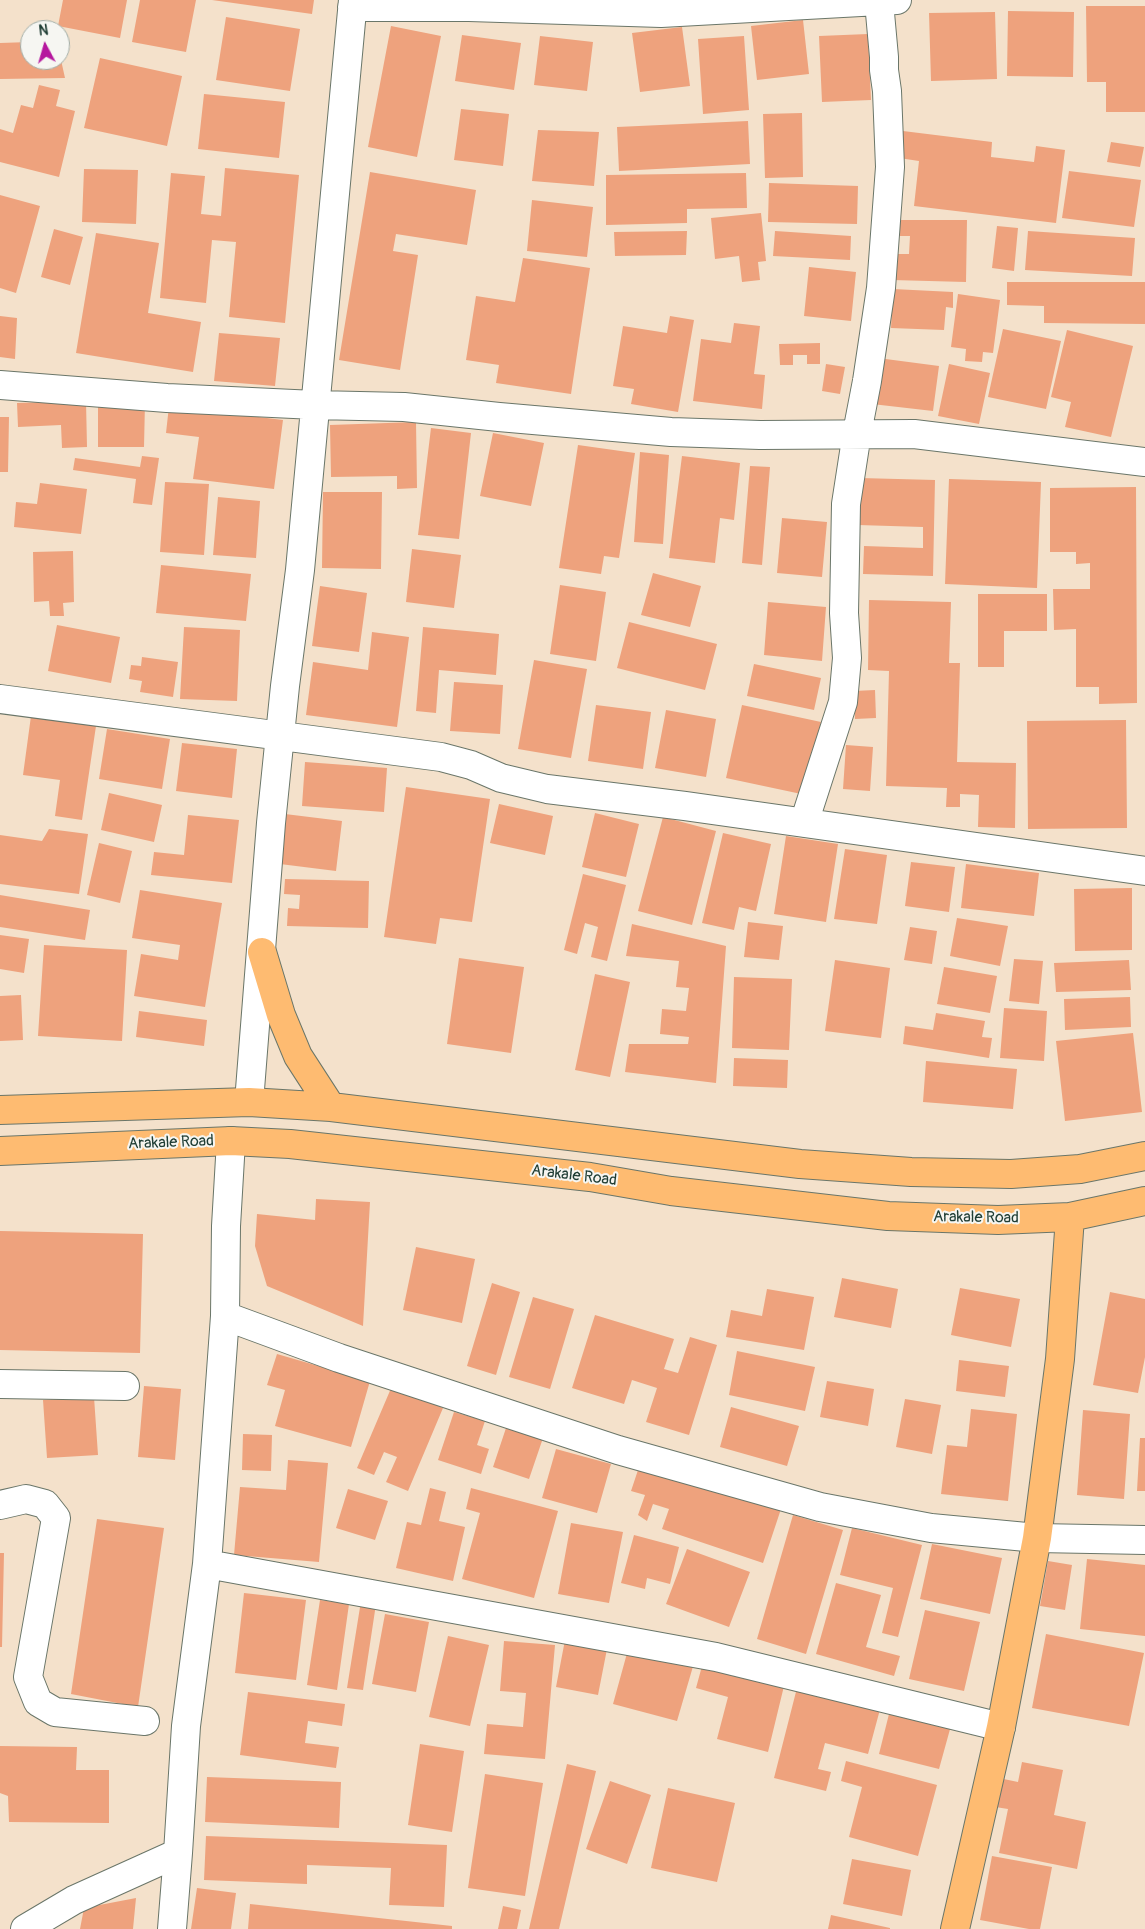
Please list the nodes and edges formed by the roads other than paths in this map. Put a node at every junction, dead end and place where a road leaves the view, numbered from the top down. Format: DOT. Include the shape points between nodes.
graph roads {
  1 [pos="889,1"];
  2 [pos="352,4"];
  3 [pos="0,384"];
  4 [pos="316,405"];
  5 [pos="857,434"];
  6 [pos="1145,462"];
  7 [pos="0,699"];
  8 [pos="279,737"];
  9 [pos="804,823"];
  10 [pos="1145,871"];
  11 [pos="262,952"];
  12 [pos="248,1102"];
  13 [pos="331,1107"];
  14 [pos="0,1110"];
  15 [pos="231,1141"];
  16 [pos="0,1150"];
  17 [pos="680,1150"];
  18 [pos="1145,1156"];
  19 [pos="671,1191"];
  20 [pos="1145,1201"];
  21 [pos="1070,1217"];
  22 [pos="225,1316"];
  23 [pos="0,1384"];
  24 [pos="125,1386"];
  25 [pos="0,1505"];
  26 [pos="1037,1538"];
  27 [pos="1145,1540"];
  28 [pos="207,1564"];
  29 [pos="145,1721"];
  30 [pos="1001,1727"];
  31 [pos="178,1853"];
  32 [pos="25,1929"];
  33 [pos="172,1929"];
  34 [pos="955,1929"];
  1 -- 2 [label="street" via="660,13"];
  1 -- 5 [label="street" via="884,70 888,90 890,168 881,288"];
  2 -- 4 [label="street"];
  3 -- 4 [label="street" via="167,398"];
  4 -- 5 [label="street" via="404,406 499,418 671,432"];
  4 -- 8 [label="street"];
  5 -- 6 [label="street" via="914,434"];
  5 -- 9 [label="street" via="846,504 844,613 847,658 842,702"];
  7 -- 8 [label="street"];
  8 -- 9 [label="street" via="441,757 472,765 501,778 547,789"];
  8 -- 11 [label="street"];
  9 -- 10 [label="street"];
  11 -- 12 [label="street"];
  11 -- 13 [label="main road" via="281,1015 298,1056"];
  12 -- 13 [label="main road"];
  12 -- 14 [label="main road"];
  13 -- 17 [label="main road"];
  15 -- 16 [label="main road, Arakale Road"];
  15 -- 19 [label="main road, Arakale Road" via="290,1144 590,1177"];
  15 -- 22 [label="street"];
  17 -- 18 [label="main road" via="800,1164 911,1172 1011,1174 1080,1168"];
  17 -- 19 [label="main road"];
  19 -- 21 [label="main road, Arakale Road" via="888,1216 998,1220"];
  20 -- 21 [label="main road, Arakale Road"];
  21 -- 26 [label="main road" via="1060,1359"];
  22 -- 26 [label="street" via="339,1358 618,1450 810,1504 931,1528"];
  22 -- 28 [label="street"];
  23 -- 24 [label="street"];
  25 -- 29 [label="street" via="26,1499 45,1504 56,1518 28,1677 38,1702 55,1712"];
  26 -- 27 [label="street"];
  26 -- 30 [label="main road"];
  28 -- 30 [label="street" via="716,1657"];
  28 -- 31 [label="street" via="186,1726"];
  30 -- 34 [label="main road"];
  31 -- 32 [label="street" via="74,1900"];
  31 -- 33 [label="street"];
}
